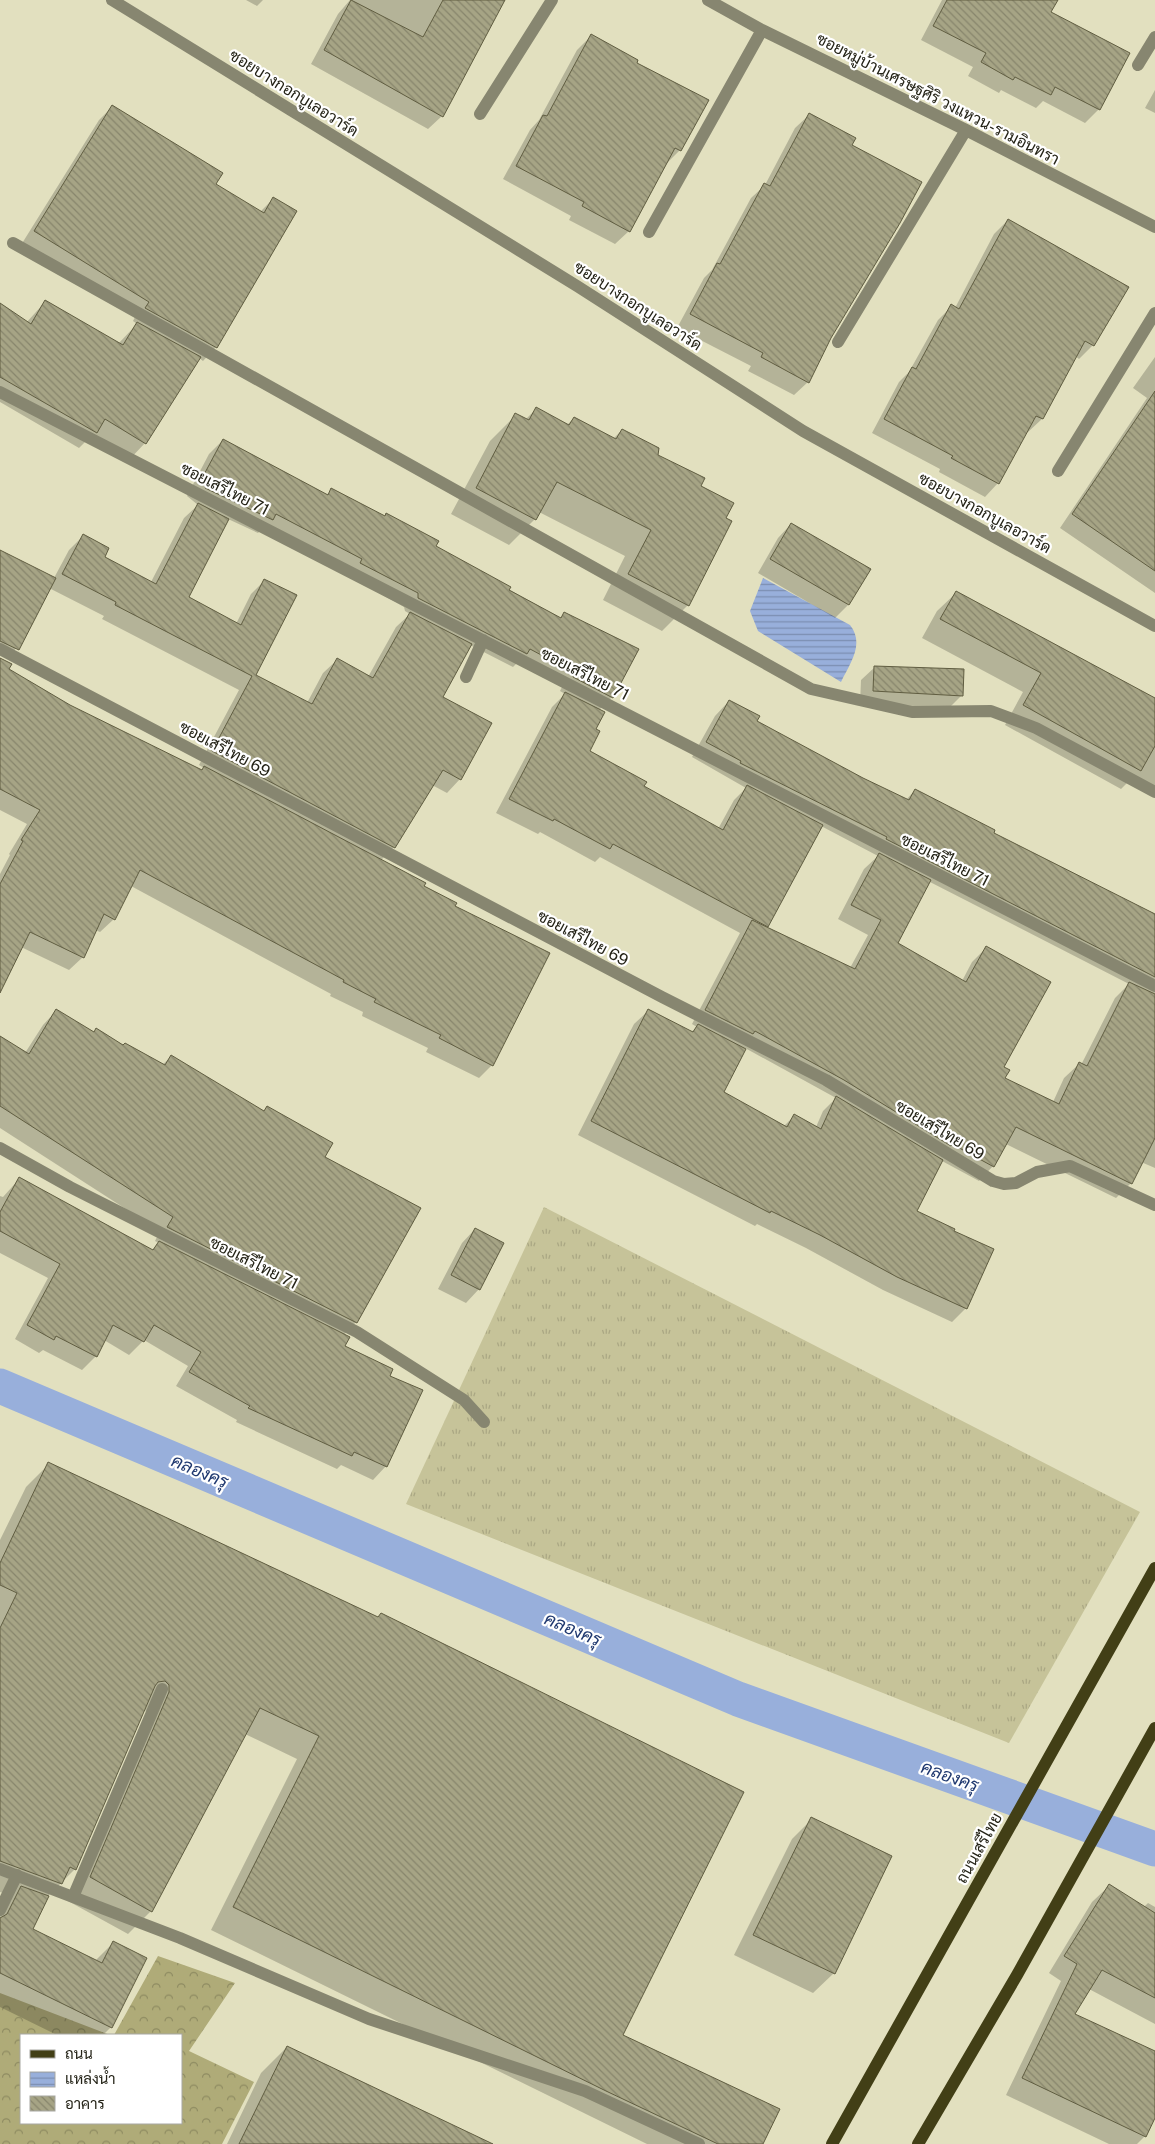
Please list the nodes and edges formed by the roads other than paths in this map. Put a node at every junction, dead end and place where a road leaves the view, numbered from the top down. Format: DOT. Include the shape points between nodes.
graph roads {
  1 [pos="112,0"];
  2 [pos="552,0"];
  3 [pos="708,0"];
  4 [pos="762,30"];
  5 [pos="1155,36"];
  6 [pos="1138,65"];
  7 [pos="480,114"];
  8 [pos="966,130"];
  9 [pos="1155,227"];
  10 [pos="649,232"];
  11 [pos="13,243"];
  12 [pos="1155,312"];
  13 [pos="838,342"];
  14 [pos="0,392"];
  15 [pos="1058,471"];
  16 [pos="1155,626"];
  17 [pos="483,640"];
  18 [pos="0,649"];
  19 [pos="466,678"];
  20 [pos="1155,792"];
  21 [pos="1155,986"];
  22 [pos="0,1148"];
  23 [pos="1155,1205"];
  24 [pos="484,1422"];
  25 [pos="1155,1568"];
  26 [pos="162,1689"];
  27 [pos="1155,1728"];
  28 [pos="0,1869"];
  29 [pos="17,1875"];
  30 [pos="73,1897"];
  31 [pos="0,1910"];
  32 [pos="698,2144"];
  33 [pos="832,2144"];
  34 [pos="918,2144"];
  1 -- 16 [label="street, ซอยบางกอกบูเลอวาร์ด" via="577,286 803,431"];
  2 -- 7 [label="street"];
  3 -- 4 [label="street, ซอยหมู่บ้านเศรษฐศิริ วงแหวน-รามอินทรา"];
  4 -- 8 [label="street, ซอยหมู่บ้านเศรษฐศิริ วงแหวน-รามอินทรา"];
  4 -- 10 [label="street"];
  5 -- 6 [label="street"];
  8 -- 9 [label="street, ซอยหมู่บ้านเศรษฐศิริ วงแหวน-รามอินทรา"];
  8 -- 13 [label="street"];
  11 -- 20 [label="street" via="811,689 912,712 991,711 1036,728"];
  12 -- 15 [label="street"];
  14 -- 17 [label="street, ซอยเสรีไทย 71"];
  17 -- 19 [label="street"];
  17 -- 21 [label="street, ซอยเสรีไทย 71"];
  18 -- 23 [label="street, ซอยเสรีไทย 69" via="662,998 826,1080 992,1181 1016,1183 1037,1172 1070,1166"];
  22 -- 24 [label="street, ซอยเสรีไทย 71" via="357,1332 464,1400"];
  25 -- 33 [label="main road, ถนนเสรีไทย"];
  26 -- 30 [label="street"];
  27 -- 34 [label="main road"];
  28 -- 29 [label="street"];
  29 -- 30 [label="street"];
  29 -- 31 [label="street"];
  30 -- 32 [label="street" via="180,1938 368,2018 585,2091"];
}
